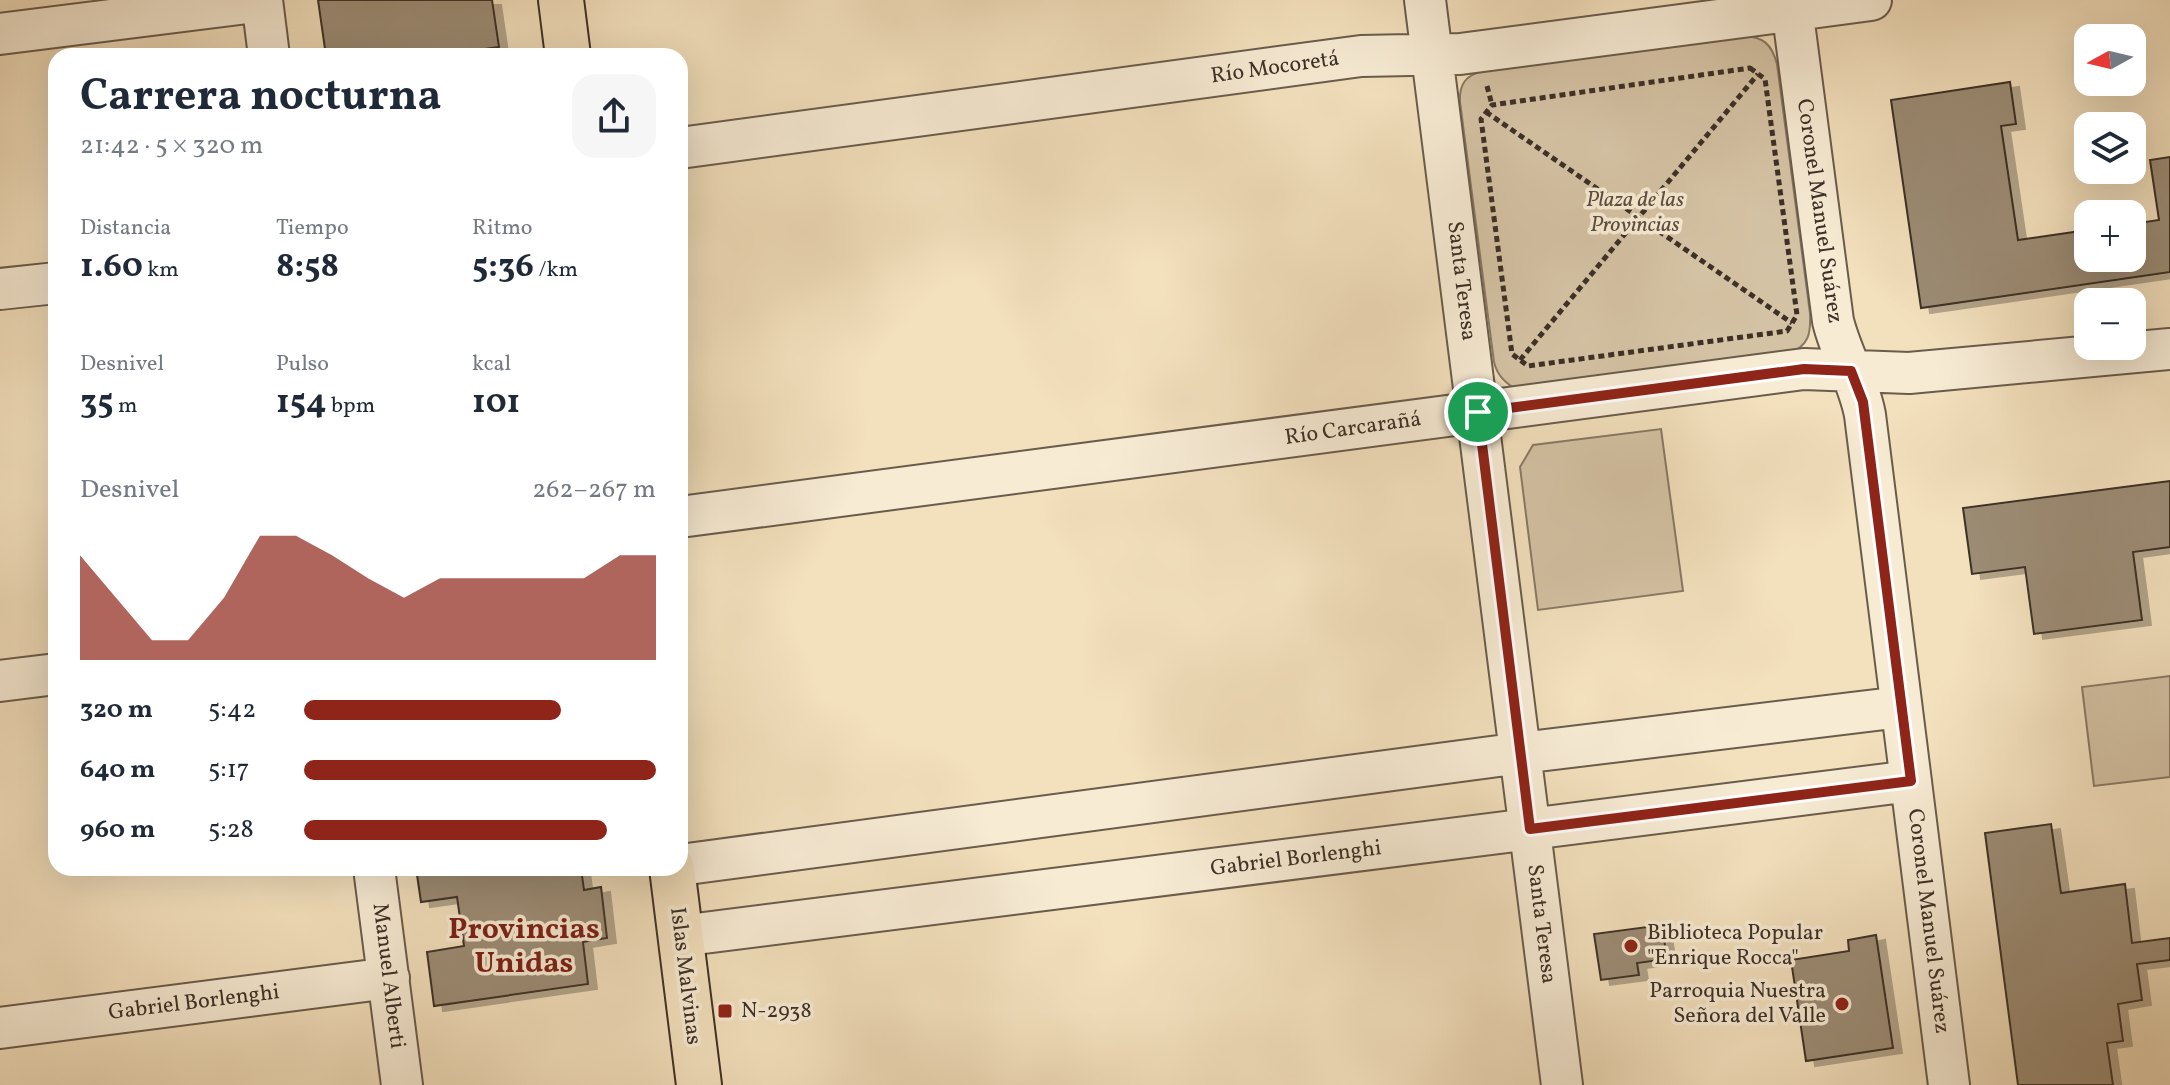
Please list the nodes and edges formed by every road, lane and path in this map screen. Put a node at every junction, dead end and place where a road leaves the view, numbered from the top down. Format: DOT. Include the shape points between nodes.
graph roads {
  1 [pos="561,0"];
  2 [pos="1425,0"];
  3 [pos="1871,0"];
  4 [pos="262,1"];
  5 [pos="1791,5"];
  6 [pos="0,34"];
  7 [pos="268,48"];
  8 [pos="567,48"];
  9 [pos="1432,56"];
  10 [pos="1758,74"];
  11 [pos="1486,112"];
  12 [pos="688,147"];
  13 [pos="1639,217"];
  14 [pos="48,284"];
  15 [pos="0,289"];
  16 [pos="1792,323"];
  17 [pos="2170,349"];
  18 [pos="1520,360"];
  19 [pos="1851,371"];
  20 [pos="1478,412"];
  21 [pos="688,516"];
  22 [pos="48,675"];
  23 [pos="0,681"];
  24 [pos="1901,707"];
  25 [pos="1521,753"];
  26 [pos="1911,781"];
  27 [pos="1530,829"];
  28 [pos="688,864"];
  29 [pos="375,876"];
  30 [pos="673,876"];
  31 [pos="680,936"];
  32 [pos="389,978"];
  33 [pos="0,1028"];
  34 [pos="402,1085"];
  35 [pos="699,1085"];
  36 [pos="1562,1085"];
  37 [pos="1949,1085"];
  1 -- 8 [label="main road"];
  2 -- 9 [label="street, Santa Teresa"];
  3 -- 5 [label="street, Río Mocoretá"];
  4 -- 6 [label="street"];
  4 -- 7 [label="street"];
  5 -- 9 [label="street, Río Mocoretá"];
  5 -- 19 [label="street, Coronel Manuel Suárez" via="1833,321"];
  9 -- 12 [label="street, Río Mocoretá" via="1361,56"];
  9 -- 20 [label="street, Santa Teresa"];
  10 -- 11 [label="path" via="1750,68 1492,105"];
  10 -- 13 [label="path"];
  10 -- 16 [label="path" via="1765,79 1793,283 1797,315"];
  11 -- 13 [label="path"];
  11 -- 18 [label="path" via="1481,119 1512,354"];
  13 -- 16 [label="path"];
  13 -- 18 [label="path"];
  14 -- 15 [label="street"];
  16 -- 18 [label="path" via="1787,331 1528,366"];
  17 -- 19 [label="street, Río Carcarañá" via="1909,373"];
  19 -- 20 [label="street, Río Carcarañá" via="1804,369"];
  19 -- 24 [label="street, Coronel Manuel Suárez" via="1865,415"];
  20 -- 21 [label="street, Río Carcarañá"];
  20 -- 25 [label="street, Santa Teresa"];
  22 -- 23 [label="street"];
  24 -- 25 [label="street"];
  24 -- 26 [label="street, Coronel Manuel Suárez"];
  25 -- 27 [label="street, Santa Teresa"];
  25 -- 28 [label="street"];
  26 -- 27 [label="street, Gabriel Borlenghi"];
  26 -- 37 [label="street, Coronel Manuel Suárez"];
  27 -- 31 [label="street, Gabriel Borlenghi"];
  27 -- 36 [label="street, Santa Teresa"];
  29 -- 32 [label="street, Manuel Alberti"];
  30 -- 31 [label="main road, Islas Malvinas"];
  31 -- 35 [label="main road, Islas Malvinas"];
  32 -- 33 [label="street, Gabriel Borlenghi"];
  32 -- 34 [label="street, Manuel Alberti"];
}
